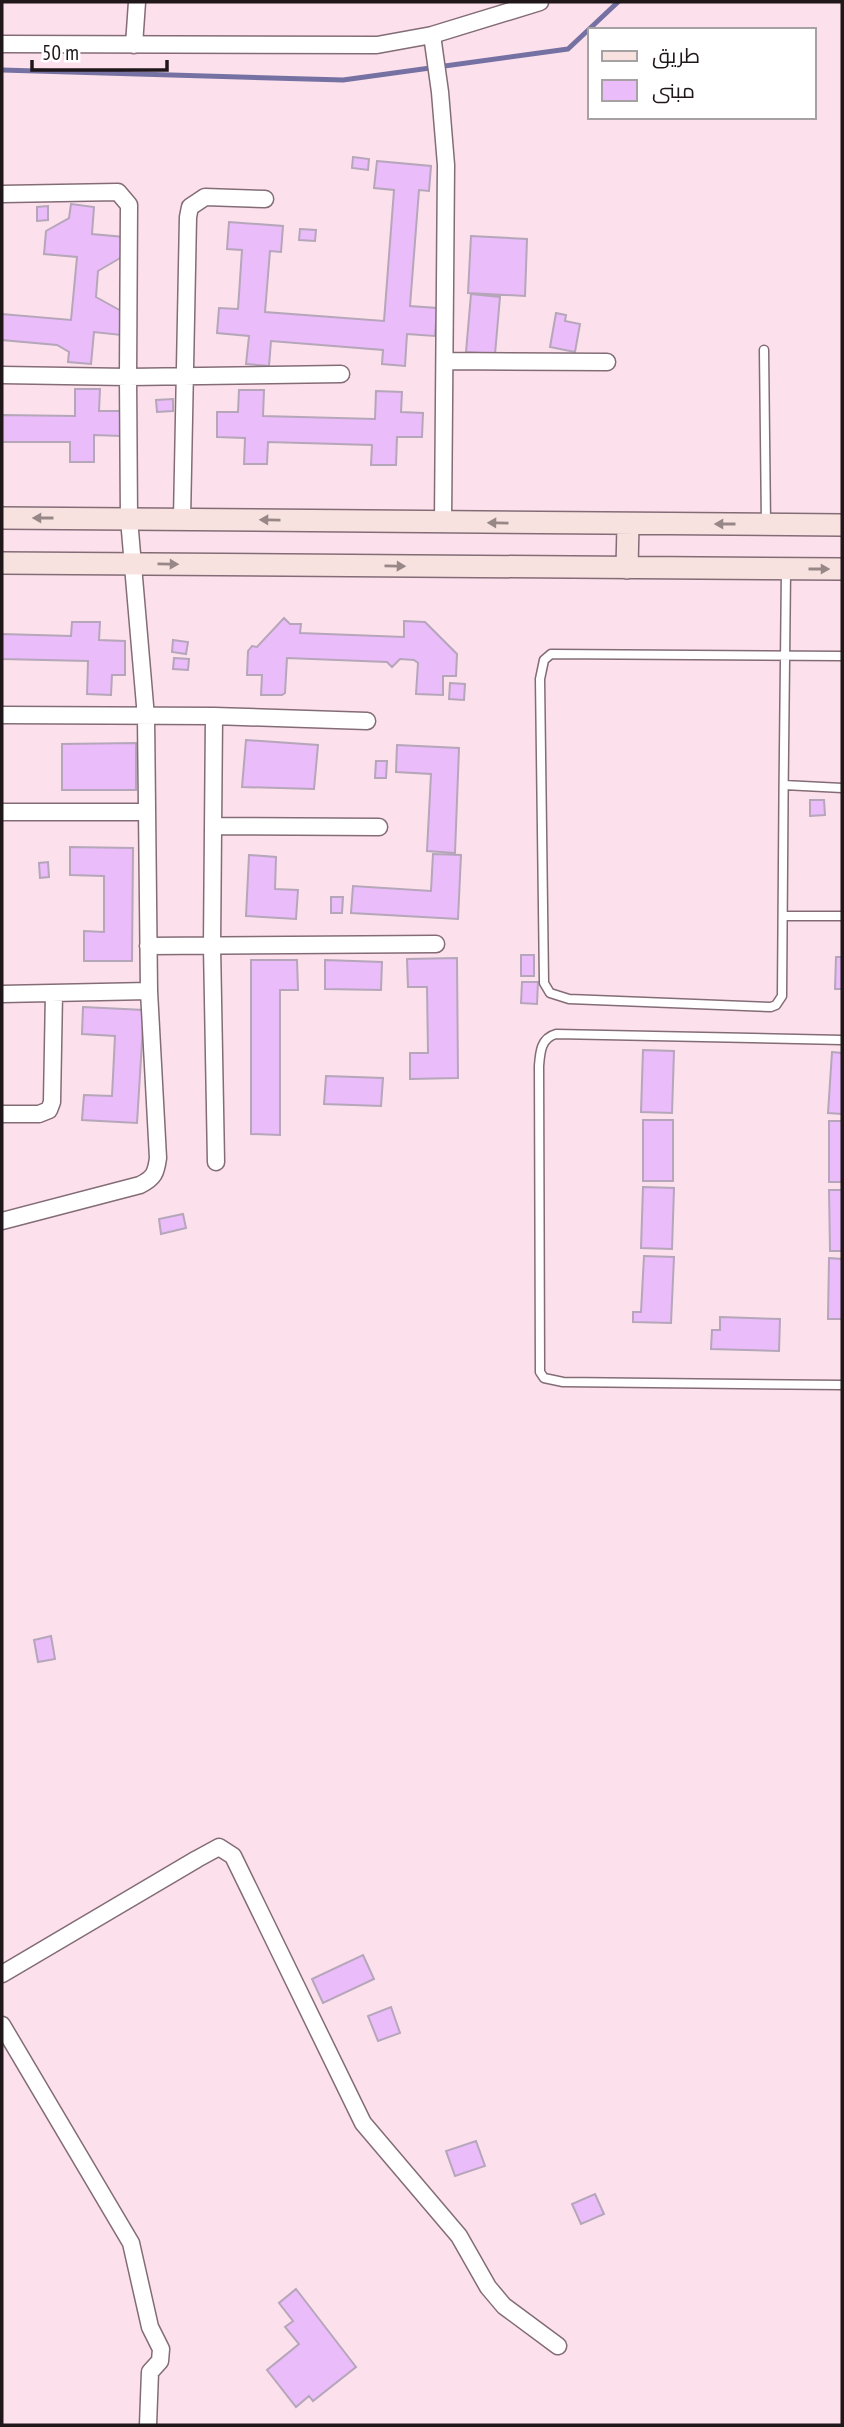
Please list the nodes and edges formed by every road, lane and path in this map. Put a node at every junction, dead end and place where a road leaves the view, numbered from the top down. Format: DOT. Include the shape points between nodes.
graph roads {
  1 [pos="137,2"];
  2 [pos="540,2"];
  3 [pos="432,35"];
  4 [pos="2,44"];
  5 [pos="134,45"];
  6 [pos="2,194"];
  7 [pos="265,199"];
  8 [pos="764,350"];
  9 [pos="445,361"];
  10 [pos="607,362"];
  11 [pos="341,374"];
  12 [pos="2,375"];
  13 [pos="185,375"];
  14 [pos="128,377"];
  15 [pos="2,518"];
  16 [pos="129,519"];
  17 [pos="183,519"];
  18 [pos="443,523"];
  19 [pos="628,524"];
  20 [pos="766,524"];
  21 [pos="842,525"];
  22 [pos="2,564"];
  23 [pos="133,564"];
  24 [pos="627,568"];
  25 [pos="786,569"];
  26 [pos="842,569"];
  27 [pos="785,655"];
  28 [pos="842,656"];
  29 [pos="2,715"];
  30 [pos="214,716"];
  31 [pos="146,717"];
  32 [pos="367,721"];
  33 [pos="784,785"];
  34 [pos="842,788"];
  35 [pos="2,812"];
  36 [pos="147,812"];
  37 [pos="213,826"];
  38 [pos="379,827"];
  39 [pos="783,916"];
  40 [pos="842,916"];
  41 [pos="436,944"];
  42 [pos="148,946"];
  43 [pos="212,946"];
  44 [pos="149,990"];
  45 [pos="54,993"];
  46 [pos="2,994"];
  47 [pos="842,1040"];
  48 [pos="2,1114"];
  49 [pos="216,1162"];
  50 [pos="2,1221"];
  51 [pos="842,1385"];
  52 [pos="2,1974"];
  53 [pos="2,2025"];
  54 [pos="558,2346"];
  55 [pos="148,2425"];
  1 -- 5 [label="street"];
  2 -- 3 [label="street"];
  3 -- 5 [label="street" via="377,45"];
  3 -- 9 [label="street" via="446,165"];
  4 -- 5 [label="street"];
  6 -- 14 [label="street" via="118,192 129,205"];
  7 -- 13 [label="street" via="205,198 190,207"];
  8 -- 20 [label="lane"];
  9 -- 10 [label="street"];
  9 -- 18 [label="street"];
  11 -- 13 [label="street"];
  12 -- 14 [label="street"];
  13 -- 14 [label="street"];
  13 -- 17 [label="street"];
  14 -- 16 [label="street"];
  16 -- 15 [label="street, one-way"];
  16 -- 17 [label="street"];
  16 -- 23 [label="street"];
  18 -- 17 [label="street, one-way"];
  19 -- 18 [label="street, one-way"];
  20 -- 19 [label="street, one-way"];
  19 -- 24 [label="street"];
  20 -- 21 [label="street"];
  22 -- 23 [label="street"];
  23 -- 24 [label="street, one-way"];
  23 -- 31 [label="street"];
  24 -- 25 [label="street"];
  25 -- 26 [label="street, one-way"];
  25 -- 27 [label="lane"];
  27 -- 28 [label="lane"];
  27 -- 33 [label="lane"];
  27 -- 39 [label="lane" via="551,654 544,660 540,679 544,983 550,993 569,999 771,1007 782,996"];
  29 -- 31 [label="street"];
  30 -- 31 [label="street"];
  30 -- 32 [label="street"];
  30 -- 37 [label="street"];
  31 -- 36 [label="street"];
  33 -- 34 [label="lane"];
  33 -- 39 [label="lane"];
  35 -- 36 [label="street"];
  36 -- 42 [label="street"];
  37 -- 38 [label="street"];
  37 -- 43 [label="street"];
  39 -- 40 [label="lane"];
  41 -- 43 [label="street"];
  42 -- 43 [label="street"];
  42 -- 44 [label="street"];
  43 -- 49 [label="street"];
  44 -- 45 [label="street"];
  44 -- 50 [label="street" via="156,1173 140,1185"];
  45 -- 46 [label="street"];
  45 -- 48 [label="street" via="49,1110"];
  47 -- 51 [label="lane" via="555,1034 543,1043 539,1066 540,1372 544,1378 563,1382"];
  52 -- 54 [label="street" via="197,1859 219,1847 227,1850 363,2123 459,2236 504,2306"];
  53 -- 55 [label="street" via="131,2244 150,2327 161,2349 160,2361 150,2372"];
}
